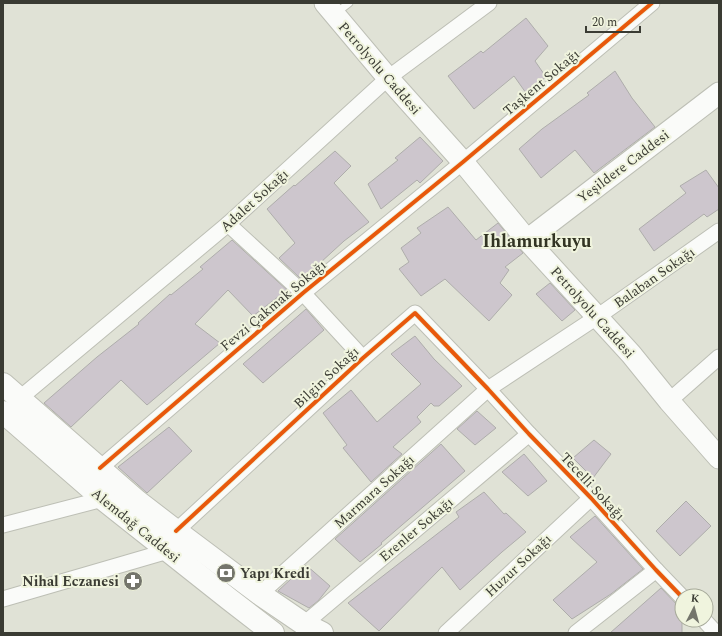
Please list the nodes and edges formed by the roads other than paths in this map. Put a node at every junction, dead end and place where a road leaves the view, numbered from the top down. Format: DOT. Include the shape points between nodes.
graph roads {
  1 [pos="489,3"];
  2 [pos="652,3"];
  3 [pos="336,7"];
  4 [pos="388,78"];
  5 [pos="719,93"];
  6 [pos="463,162"];
  7 [pos="228,224"];
  8 [pos="719,231"];
  9 [pos="527,240"];
  10 [pos="303,293"];
  11 [pos="597,317"];
  12 [pos="719,357"];
  13 [pos="362,358"];
  14 [pos="3,384"];
  15 [pos="488,389"];
  16 [pos="20,398"];
  17 [pos="669,400"];
  18 [pos="3,412"];
  19 [pos="529,434"];
  20 [pos="719,458"];
  21 [pos="100,468"];
  22 [pos="591,498"];
  23 [pos="103,499"];
  24 [pos="3,526"];
  25 [pos="176,531"];
  26 [pos="168,551"];
  27 [pos="656,570"];
  28 [pos="674,589"];
  29 [pos="260,594"];
  30 [pos="3,599"];
  31 [pos="313,628"];
  32 [pos="272,633"];
  33 [pos="446,633"];
  34 [pos="576,633"];
  1 -- 4 [label="street, Adalet Sokağı"];
  2 -- 6 [label="street, Taşkent Sokağı"];
  3 -- 4 [label="main road, Petrolyolu Caddesi"];
  4 -- 6 [label="main road, Petrolyolu Caddesi"];
  4 -- 7 [label="street, Adalet Sokağı"];
  5 -- 9 [label="main road, Yeşildere Caddesi"];
  6 -- 9 [label="main road, Petrolyolu Caddesi"];
  6 -- 10 [label="street, Fevzi Çakmak Sokağı"];
  7 -- 10 [label="street"];
  7 -- 16 [label="street, Adalet Sokağı"];
  8 -- 11 [label="street, Balaban Sokağı"];
  9 -- 11 [label="main road, Petrolyolu Caddesi"];
  10 -- 13 [label="street"];
  10 -- 21 [label="street, Fevzi Çakmak Sokağı"];
  11 -- 15 [label="street, Balaban Sokağı"];
  11 -- 17 [label="main road, Petrolyolu Caddesi"];
  12 -- 17 [label="street"];
  13 -- 15 [label="street, Bilgin Sokağı" via="415,313"];
  13 -- 25 [label="street, Bilgin Sokağı"];
  14 -- 16 [label="main road, Alemdağ Caddesi"];
  15 -- 19 [label="street, Tecelli Sokağı"];
  15 -- 29 [label="street, Marmara Sokağı"];
  16 -- 21 [label="main road, Alemdağ Caddesi"];
  17 -- 20 [label="main road, Petrolyolu Caddesi"];
  18 -- 23 [label="main road, Alemdağ Caddesi"];
  19 -- 22 [label="street, Tecelli Sokağı"];
  19 -- 31 [label="street, Erenler Sokağı"];
  21 -- 25 [label="main road, Alemdağ Caddesi"];
  22 -- 27 [label="street, Tecelli Sokağı"];
  22 -- 33 [label="street, Huzur Sokağı"];
  23 -- 24 [label="street"];
  23 -- 26 [label="main road, Alemdağ Caddesi"];
  25 -- 29 [label="main road, Alemdağ Caddesi"];
  26 -- 30 [label="street"];
  26 -- 32 [label="main road, Alemdağ Caddesi"];
  27 -- 28 [label="street, Tecelli Sokağı"];
  27 -- 34 [label="street"];
  29 -- 31 [label="main road, Alemdağ Caddesi"];
}
